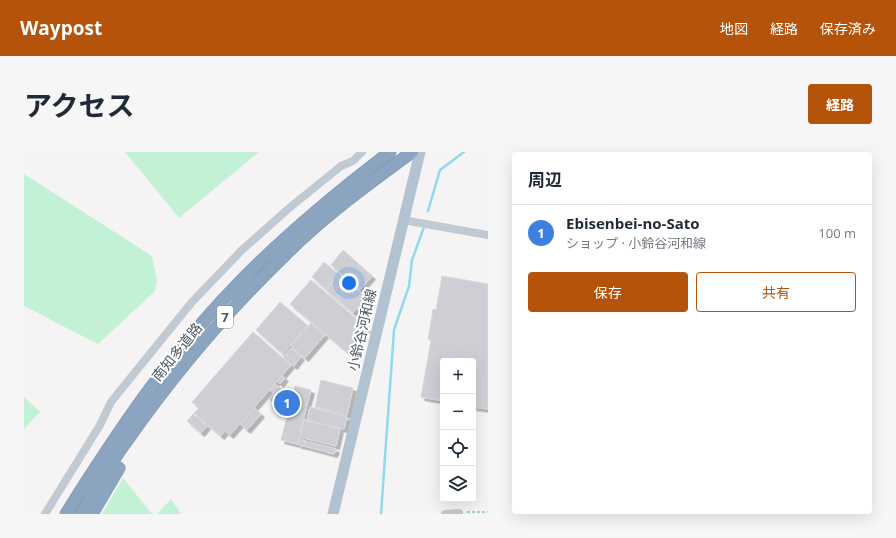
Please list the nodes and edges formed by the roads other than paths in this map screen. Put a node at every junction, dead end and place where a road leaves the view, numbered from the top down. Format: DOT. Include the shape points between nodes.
graph roads {
  1 [pos="362,152"];
  2 [pos="390,152"];
  3 [pos="413,153"];
  4 [pos="403,220"];
  5 [pos="488,235"];
  6 [pos="125,443"];
  7 [pos="459,512"];
  8 [pos="45,514"];
  9 [pos="66,514"];
  10 [pos="81,514"];
  11 [pos="92,514"];
  12 [pos="333,514"];
  13 [pos="445,514"];
  1 -- 8 [label="street" via="288,209 242,250 192,302 111,402 100,425"];
  2 -- 9 [label="highway, 南知多道路 / 7" via="334,195 276,246 206,318 140,402"];
  3 -- 4 [label="main road, 小鈴谷河和線"];
  3 -- 6 [label="highway, 南知多道路 / 7" via="343,205 285,254 186,362"];
  4 -- 5 [label="street"];
  4 -- 12 [label="main road, 小鈴谷河和線"];
  6 -- 10 [label="highway, 南知多道路 / 7"];
  6 -- 11 [label="highway" via="126,455"];
  7 -- 13 [label="street"];
}
